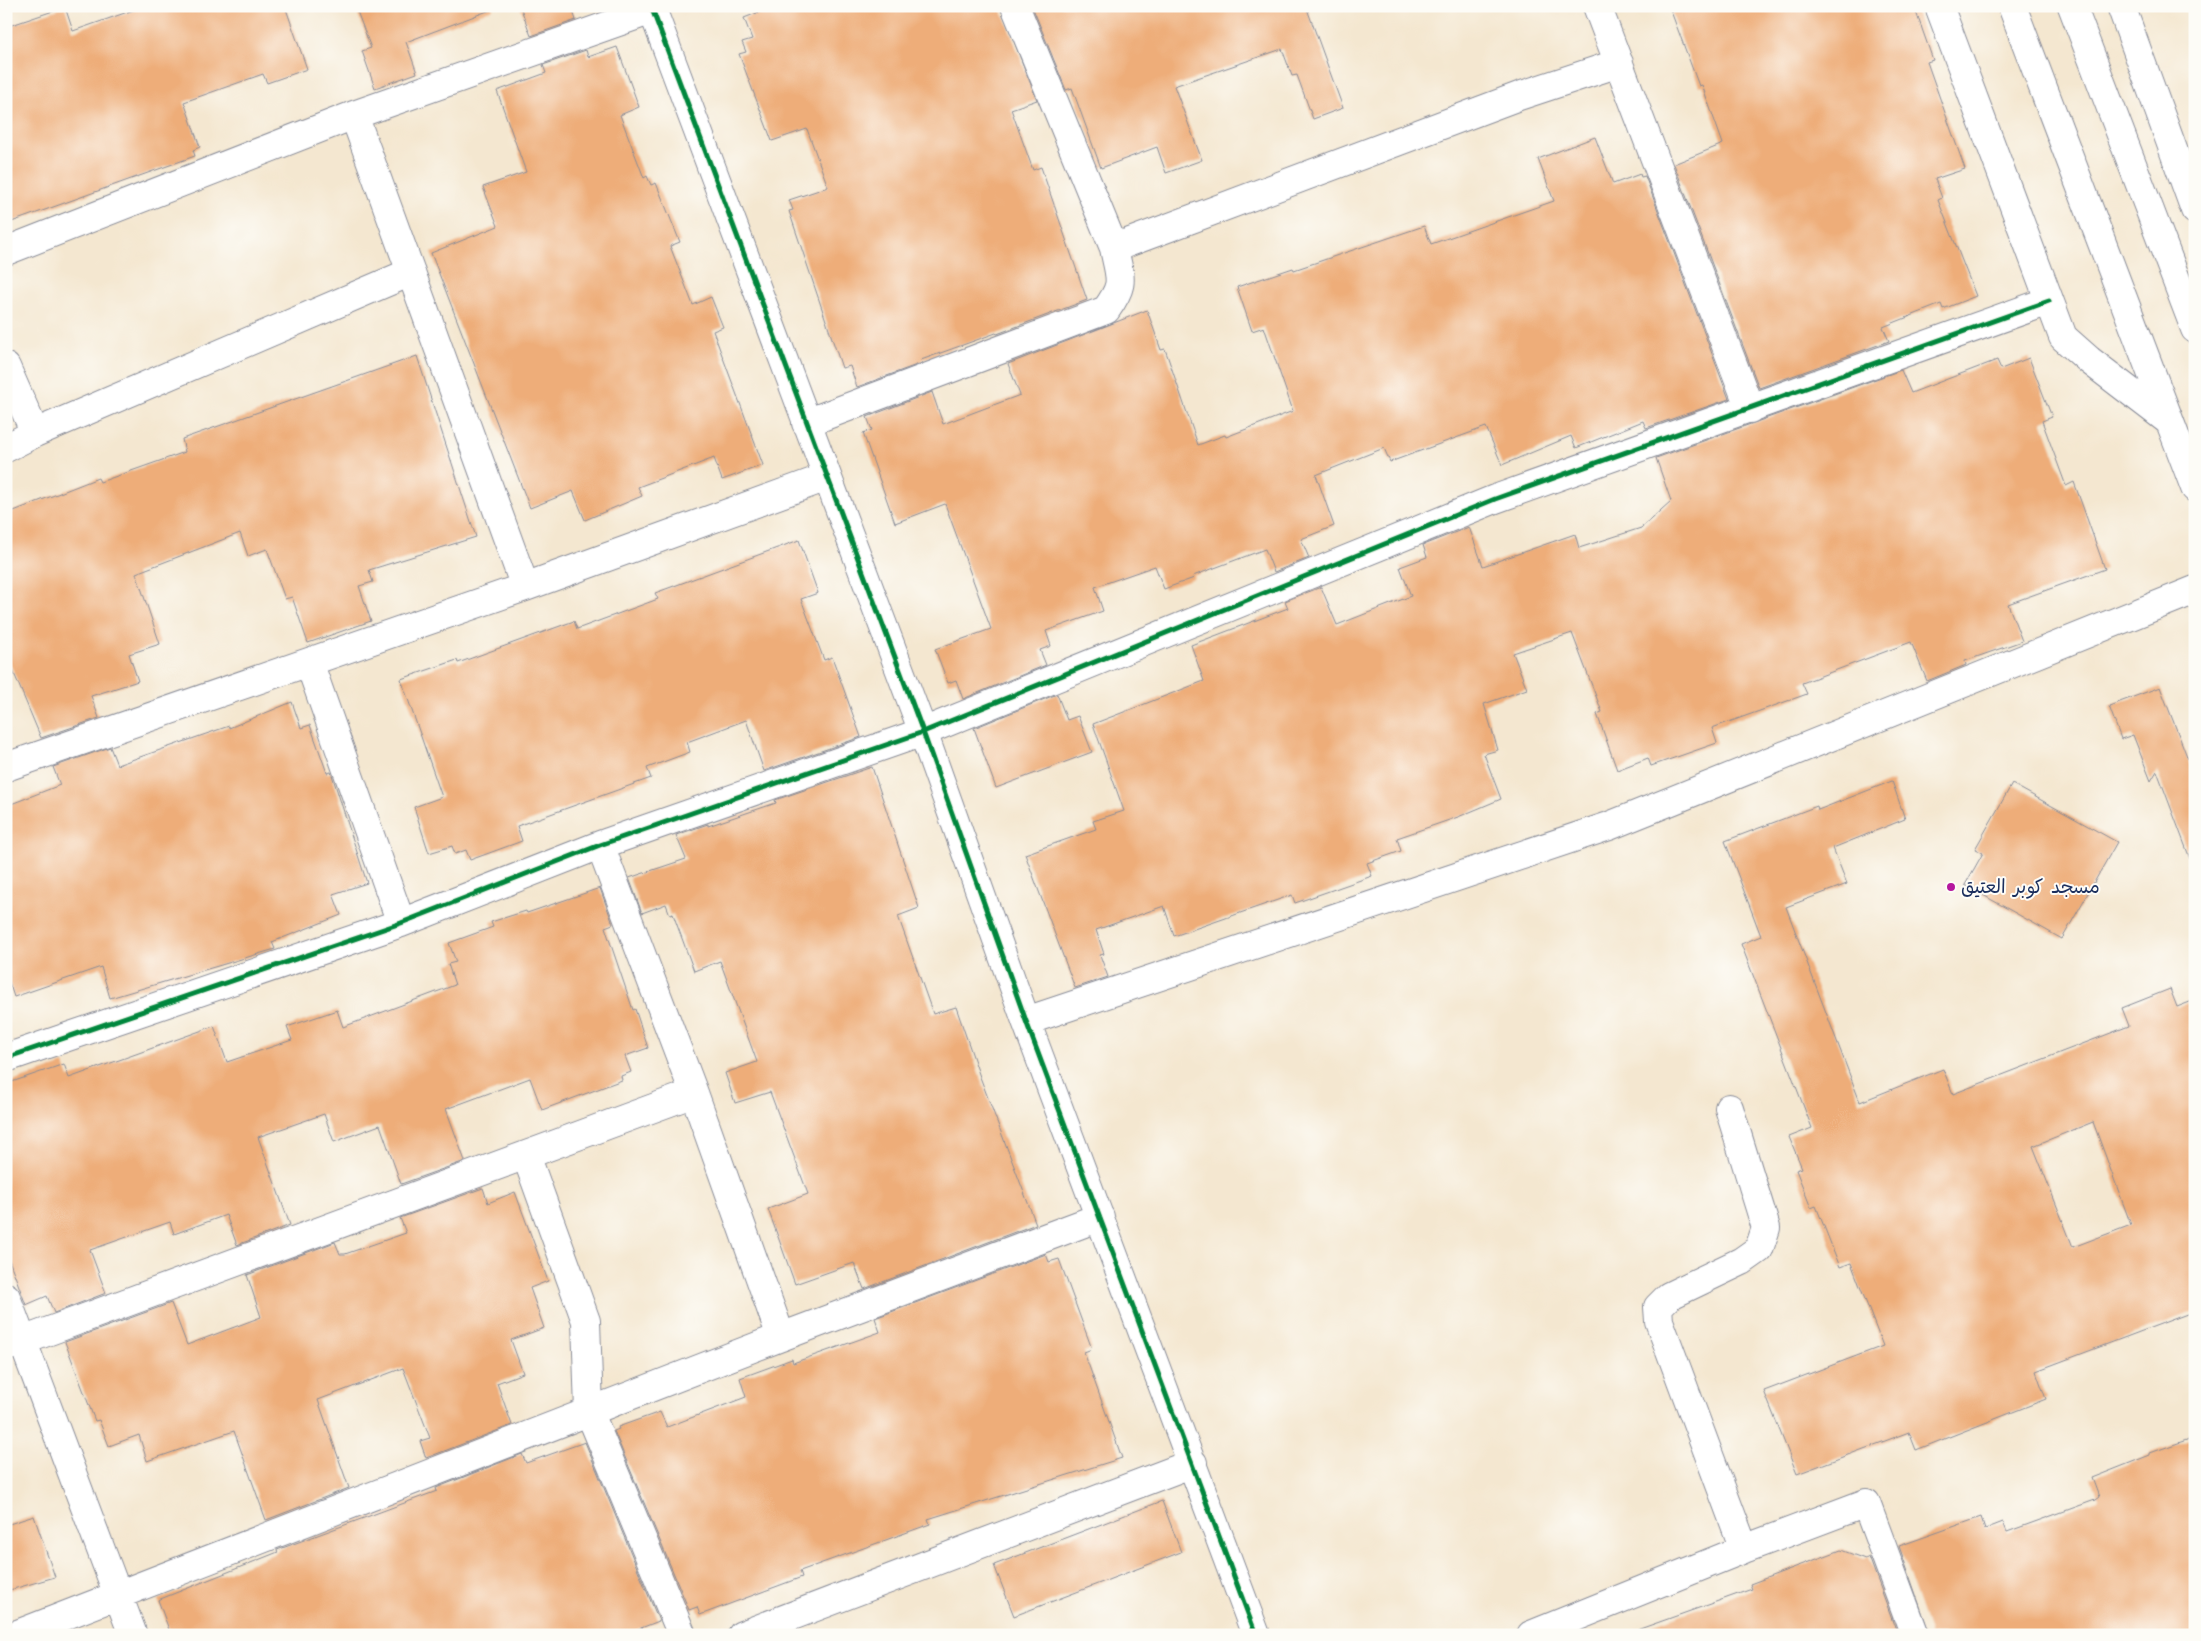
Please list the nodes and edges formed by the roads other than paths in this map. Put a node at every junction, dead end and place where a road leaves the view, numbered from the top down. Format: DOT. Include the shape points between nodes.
graph roads {
  1 [pos="1015,6"];
  2 [pos="1597,6"];
  3 [pos="1939,6"];
  4 [pos="2012,6"];
  5 [pos="2072,6"];
  6 [pos="2122,6"];
  7 [pos="652,8"];
  8 [pos="1618,63"];
  9 [pos="354,114"];
  10 [pos="2195,210"];
  11 [pos="1114,248"];
  12 [pos="6,251"];
  13 [pos="411,272"];
  14 [pos="2049,301"];
  15 [pos="2195,329"];
  16 [pos="6,368"];
  17 [pos="1750,409"];
  18 [pos="2170,422"];
  19 [pos="806,423"];
  20 [pos="35,433"];
  21 [pos="6,448"];
  22 [pos="827,477"];
  23 [pos="2195,488"];
  24 [pos="525,587"];
  25 [pos="2195,590"];
  26 [pos="309,662"];
  27 [pos="922,732"];
  28 [pos="6,767"];
  29 [pos="600,845"];
  30 [pos="401,923"];
  31 [pos="1026,1021"];
  32 [pos="6,1058"];
  33 [pos="694,1092"];
  34 [pos="1729,1108"];
  35 [pos="526,1155"];
  36 [pos="1100,1217"];
  37 [pos="6,1297"];
  38 [pos="781,1336"];
  39 [pos="15,1343"];
  40 [pos="589,1411"];
  41 [pos="1193,1463"];
  42 [pos="1744,1549"];
  43 [pos="116,1594"];
  44 [pos="15,1635"];
  45 [pos="133,1635"];
  46 [pos="682,1635"];
  47 [pos="742,1635"];
  48 [pos="1256,1635"];
  49 [pos="1532,1635"];
  50 [pos="1915,1635"];
  1 -- 11 [label="street"];
  2 -- 8 [label="street"];
  3 -- 14 [label="street"];
  4 -- 18 [label="street"];
  5 -- 15 [label="street"];
  6 -- 10 [label="street"];
  7 -- 9 [label="street"];
  7 -- 19 [label="street"];
  8 -- 11 [label="street" via="1510,99"];
  8 -- 17 [label="street"];
  9 -- 12 [label="street"];
  9 -- 13 [label="street"];
  11 -- 19 [label="street" via="1119,292 1106,310"];
  13 -- 20 [label="street"];
  13 -- 24 [label="street"];
  14 -- 17 [label="street"];
  14 -- 18 [label="street" via="2063,337"];
  16 -- 20 [label="street"];
  17 -- 27 [label="street" via="1495,499"];
  18 -- 23 [label="street"];
  19 -- 22 [label="street"];
  20 -- 21 [label="street"];
  22 -- 24 [label="street"];
  22 -- 27 [label="street"];
  24 -- 26 [label="street"];
  25 -- 31 [label="street" via="1609,826"];
  26 -- 28 [label="street"];
  26 -- 30 [label="street"];
  27 -- 29 [label="street"];
  27 -- 31 [label="street"];
  29 -- 30 [label="street"];
  29 -- 33 [label="street"];
  30 -- 32 [label="street"];
  31 -- 36 [label="street"];
  33 -- 35 [label="street"];
  33 -- 38 [label="street"];
  34 -- 42 [label="street" via="1766,1228 1759,1249 1742,1261 1669,1296 1658,1307 1659,1321"];
  35 -- 39 [label="street"];
  35 -- 40 [label="street" via="586,1321"];
  36 -- 38 [label="street"];
  36 -- 41 [label="street"];
  37 -- 39 [label="street"];
  38 -- 40 [label="street"];
  39 -- 43 [label="street"];
  40 -- 43 [label="street"];
  40 -- 46 [label="street"];
  41 -- 47 [label="street"];
  41 -- 48 [label="street"];
  42 -- 49 [label="street"];
  42 -- 50 [label="street" via="1866,1503"];
  43 -- 44 [label="street"];
  43 -- 45 [label="street"];
}
